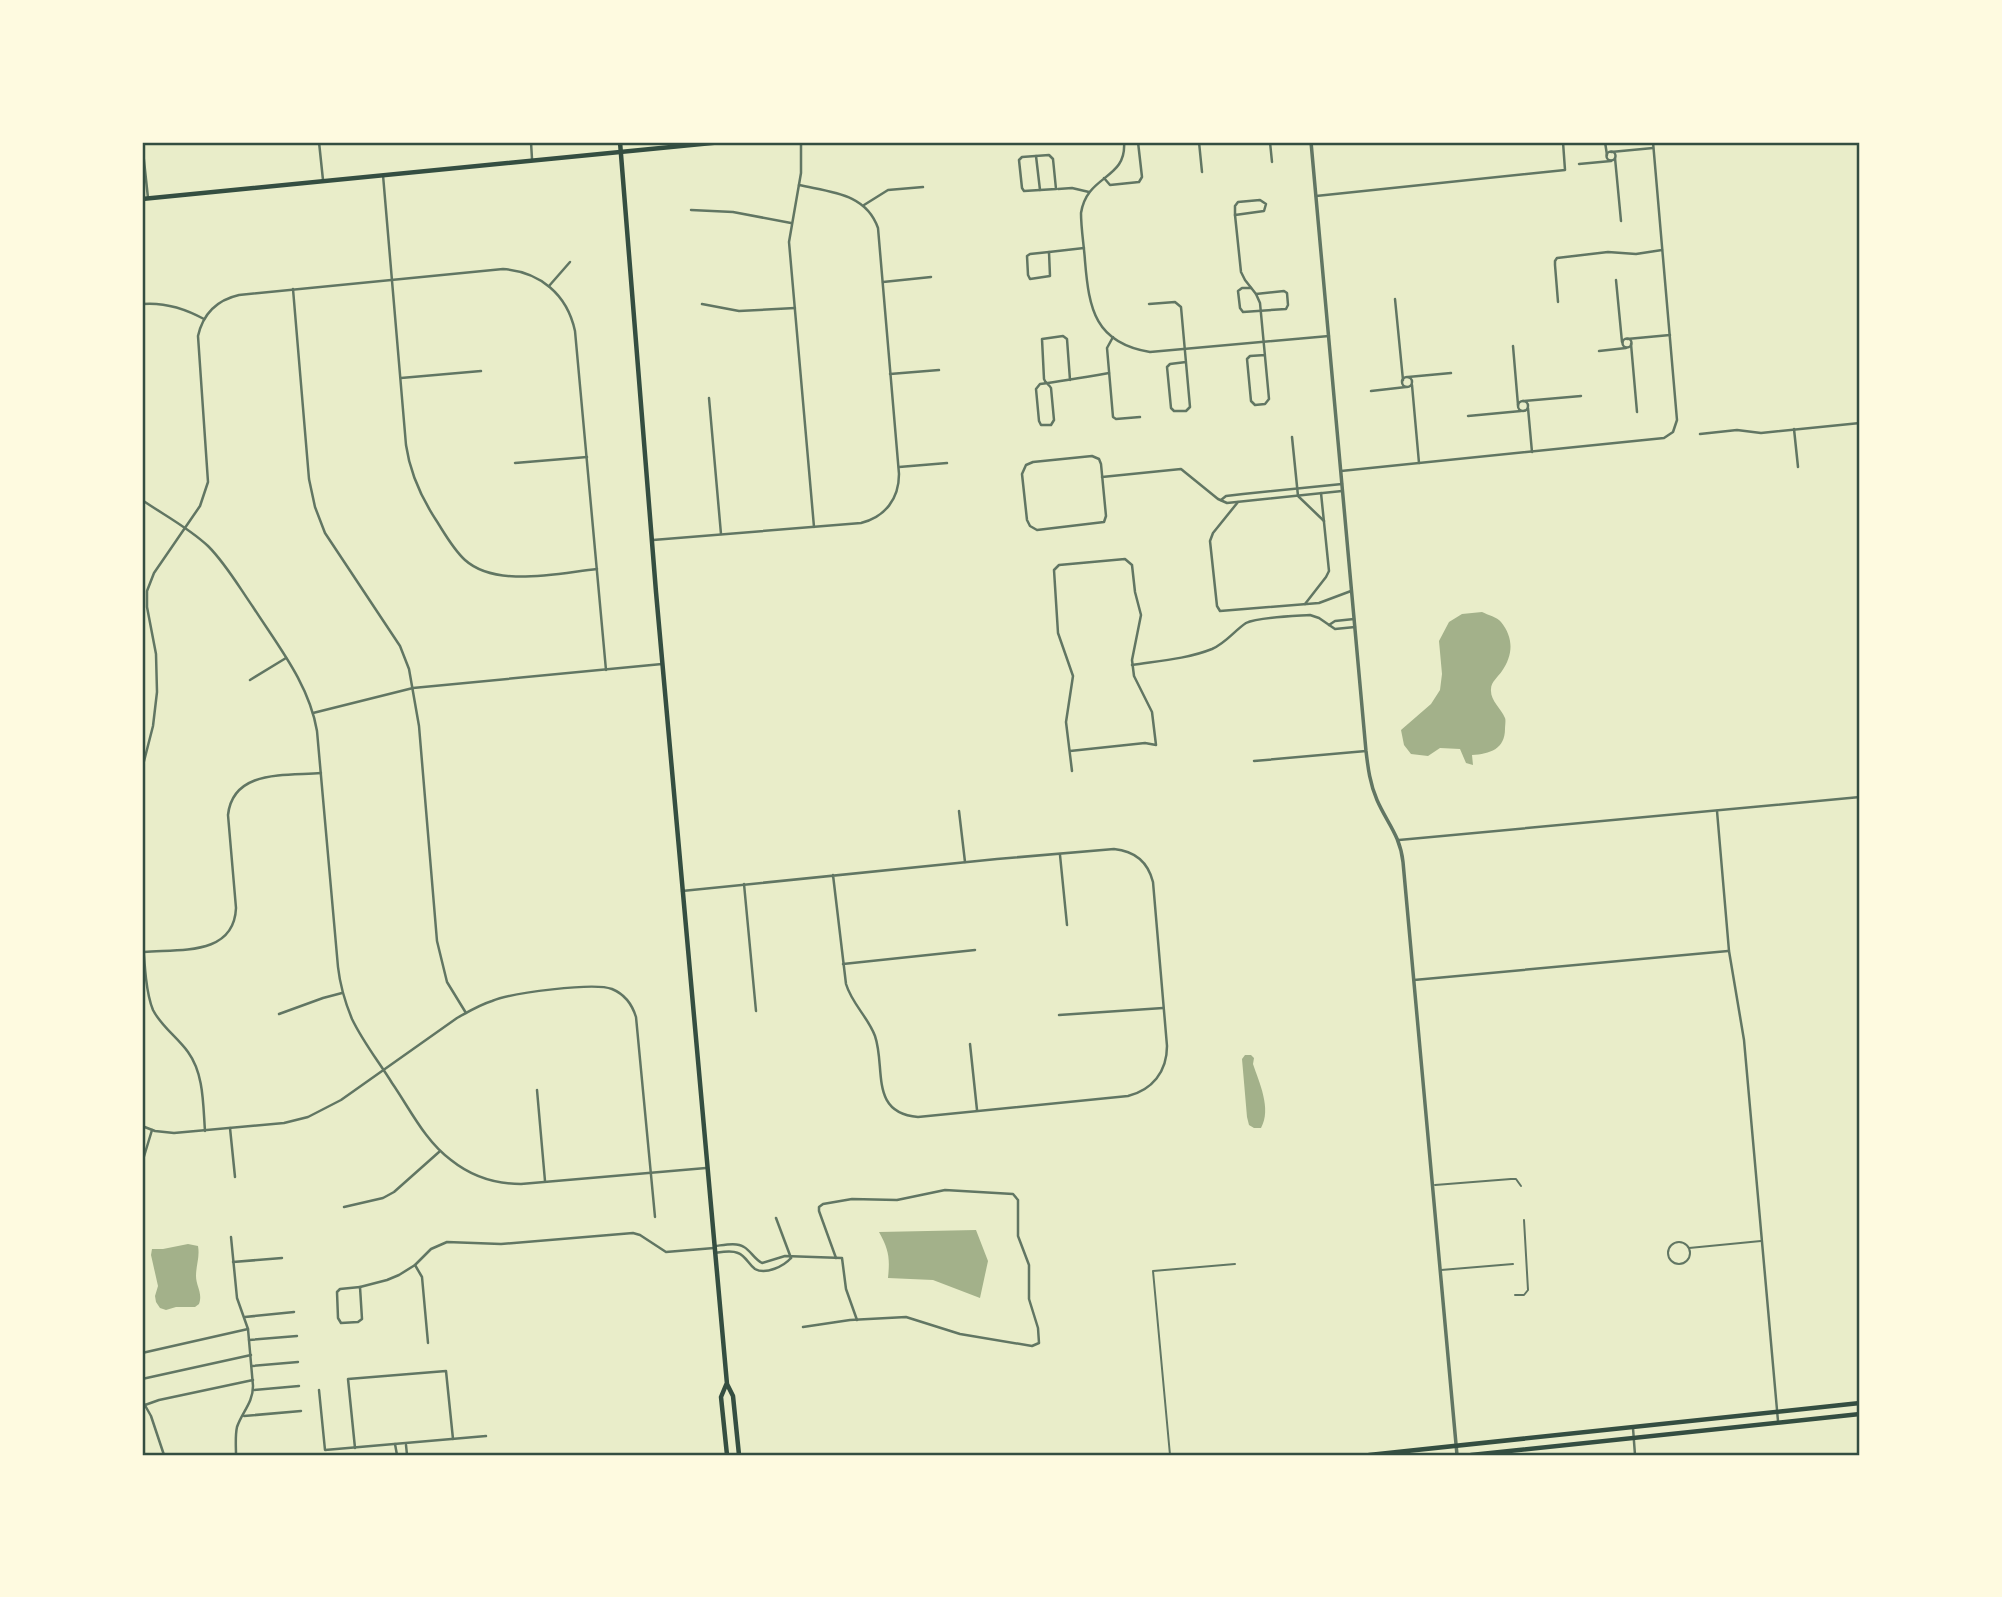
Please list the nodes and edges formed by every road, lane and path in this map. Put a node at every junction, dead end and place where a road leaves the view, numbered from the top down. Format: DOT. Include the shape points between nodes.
graph roads {
  1 [pos="142,142"];
  2 [pos="319,142"];
  3 [pos="531,142"];
  4 [pos="620,142"];
  5 [pos="722,142"];
  6 [pos="801,142"];
  7 [pos="1124,142"];
  8 [pos="1138,142"];
  9 [pos="1199,142"];
  10 [pos="1205,142"];
  11 [pos="1270,142"];
  12 [pos="1311,142"];
  13 [pos="1563,142"];
  14 [pos="1605,142"];
  15 [pos="1653,142"];
  16 [pos="1653,148"];
  17 [pos="621,152"];
  18 [pos="1611,152"];
  19 [pos="1607,155"];
  20 [pos="1036,156"];
  21 [pos="1615,158"];
  22 [pos="533,160"];
  23 [pos="1611,161"];
  24 [pos="1272,162"];
  25 [pos="1579,164"];
  26 [pos="1202,172"];
  27 [pos="383,175"];
  28 [pos="1104,178"];
  29 [pos="323,181"];
  30 [pos="799,185"];
  31 [pos="923,187"];
  32 [pos="1056,189"];
  33 [pos="1040,190"];
  34 [pos="1089,192"];
  35 [pos="1316,195"];
  36 [pos="145,199"];
  37 [pos="864,205"];
  38 [pos="691,210"];
  39 [pos="1235,215"];
  40 [pos="1621,221"];
  41 [pos="791,223"];
  42 [pos="1084,248"];
  43 [pos="1662,250"];
  44 [pos="1049,252"];
  45 [pos="570,262"];
  46 [pos="931,277"];
  47 [pos="392,279"];
  48 [pos="1616,280"];
  49 [pos="883,282"];
  50 [pos="549,286"];
  51 [pos="1251,288"];
  52 [pos="293,289"];
  53 [pos="1256,294"];
  54 [pos="1395,299"];
  55 [pos="1558,302"];
  56 [pos="142,304"];
  57 [pos="702,304"];
  58 [pos="1149,304"];
  59 [pos="794,308"];
  60 [pos="1261,311"];
  61 [pos="204,319"];
  62 [pos="1670,335"];
  63 [pos="1329,336"];
  64 [pos="1113,337"];
  65 [pos="1627,339"];
  66 [pos="1264,342"];
  67 [pos="1622,342"];
  68 [pos="1631,344"];
  69 [pos="1513,346"];
  70 [pos="1626,348"];
  71 [pos="1184,349"];
  72 [pos="1599,351"];
  73 [pos="1265,355"];
  74 [pos="1186,362"];
  75 [pos="939,370"];
  76 [pos="481,371"];
  77 [pos="1109,373"];
  78 [pos="1451,373"];
  79 [pos="890,374"];
  80 [pos="1408,377"];
  81 [pos="401,378"];
  82 [pos="1070,380"];
  83 [pos="1403,380"];
  84 [pos="1047,383"];
  85 [pos="1412,384"];
  86 [pos="1406,387"];
  87 [pos="1371,391"];
  88 [pos="1581,396"];
  89 [pos="709,398"];
  90 [pos="1523,401"];
  91 [pos="1518,405"];
  92 [pos="1528,408"];
  93 [pos="1521,411"];
  94 [pos="1637,412"];
  95 [pos="1140,416"];
  96 [pos="1468,416"];
  97 [pos="1860,424"];
  98 [pos="1794,429"];
  99 [pos="1700,434"];
  100 [pos="1292,437"];
  101 [pos="1532,452"];
  102 [pos="587,457"];
  103 [pos="515,463"];
  104 [pos="947,463"];
  105 [pos="1419,463"];
  106 [pos="898,467"];
  107 [pos="1798,467"];
  108 [pos="1341,471"];
  109 [pos="1102,477"];
  110 [pos="1342,484"];
  111 [pos="1297,489"];
  112 [pos="1343,491"];
  113 [pos="1321,494"];
  114 [pos="1298,496"];
  115 [pos="1221,499"];
  116 [pos="142,500"];
  117 [pos="1237,502"];
  118 [pos="1324,520"];
  119 [pos="814,527"];
  120 [pos="186,528"];
  121 [pos="722,535"];
  122 [pos="653,540"];
  123 [pos="597,569"];
  124 [pos="1351,591"];
  125 [pos="1304,604"];
  126 [pos="1354,619"];
  127 [pos="1329,625"];
  128 [pos="1355,627"];
  129 [pos="286,658"];
  130 [pos="662,664"];
  131 [pos="1132,665"];
  132 [pos="606,670"];
  133 [pos="250,680"];
  134 [pos="412,688"];
  135 [pos="313,713"];
  136 [pos="1070,751"];
  137 [pos="1366,751"];
  138 [pos="1254,761"];
  139 [pos="142,769"];
  140 [pos="1072,771"];
  141 [pos="321,773"];
  142 [pos="1860,797"];
  143 [pos="959,811"];
  144 [pos="1717,811"];
  145 [pos="1399,840"];
  146 [pos="1060,855"];
  147 [pos="965,862"];
  148 [pos="833,875"];
  149 [pos="744,884"];
  150 [pos="682,891"];
  151 [pos="142,923"];
  152 [pos="1067,925"];
  153 [pos="975,950"];
  154 [pos="1729,951"];
  155 [pos="145,952"];
  156 [pos="843,964"];
  157 [pos="1414,980"];
  158 [pos="343,993"];
  159 [pos="1164,1008"];
  160 [pos="756,1011"];
  161 [pos="466,1013"];
  162 [pos="279,1014"];
  163 [pos="1059,1015"];
  164 [pos="970,1044"];
  165 [pos="384,1070"];
  166 [pos="537,1090"];
  167 [pos="977,1112"];
  168 [pos="142,1126"];
  169 [pos="230,1128"];
  170 [pos="152,1130"];
  171 [pos="205,1131"];
  172 [pos="440,1151"];
  173 [pos="142,1163"];
  174 [pos="706,1168"];
  175 [pos="651,1172"];
  176 [pos="235,1177"];
  177 [pos="545,1182"];
  178 [pos="1433,1186"];
  179 [pos="1521,1186"];
  180 [pos="344,1206"];
  181 [pos="655,1217"];
  182 [pos="776,1218"];
  183 [pos="1524,1220"];
  184 [pos="231,1237"];
  185 [pos="1762,1241"];
  186 [pos="1689,1248"];
  187 [pos="714,1249"];
  188 [pos="282,1258"];
  189 [pos="791,1258"];
  190 [pos="836,1258"];
  191 [pos="772,1261"];
  192 [pos="233,1262"];
  193 [pos="1235,1264"];
  194 [pos="1513,1264"];
  195 [pos="415,1265"];
  196 [pos="775,1268"];
  197 [pos="1440,1270"];
  198 [pos="360,1287"];
  199 [pos="1515,1295"];
  200 [pos="294,1312"];
  201 [pos="243,1317"];
  202 [pos="857,1320"];
  203 [pos="803,1327"];
  204 [pos="248,1329"];
  205 [pos="297,1336"];
  206 [pos="249,1340"];
  207 [pos="428,1343"];
  208 [pos="142,1353"];
  209 [pos="251,1355"];
  210 [pos="298,1362"];
  211 [pos="252,1366"];
  212 [pos="142,1379"];
  213 [pos="253,1380"];
  214 [pos="727,1384"];
  215 [pos="299,1386"];
  216 [pos="254,1390"];
  217 [pos="319,1390"];
  218 [pos="142,1400"];
  219 [pos="1860,1403"];
  220 [pos="145,1405"];
  221 [pos="301,1411"];
  222 [pos="1777,1411"];
  223 [pos="1860,1414"];
  224 [pos="244,1416"];
  225 [pos="1778,1423"];
  226 [pos="1633,1428"];
  227 [pos="486,1436"];
  228 [pos="1634,1438"];
  229 [pos="453,1439"];
  230 [pos="406,1443"];
  231 [pos="396,1444"];
  232 [pos="1456,1446"];
  233 [pos="355,1448"];
  234 [pos="164,1455"];
  235 [pos="236,1455"];
  236 [pos="397,1455"];
  237 [pos="407,1455"];
  238 [pos="727,1455"];
  239 [pos="739,1455"];
  240 [pos="1170,1455"];
  241 [pos="1369,1455"];
  242 [pos="1457,1455"];
  243 [pos="1471,1455"];
  244 [pos="1636,1455"];
  1 -- 36 [label="street"];
  2 -- 29 [label="street"];
  3 -- 22 [label="street"];
  4 -- 17 [label="main road"];
  5 -- 17 [label="main road"];
  6 -- 30 [label="street"];
  7 -- 28 [label="street" via="1121,163"];
  8 -- 28 [label="street" via="1139,182 1110,185"];
  9 -- 10 [label="street"];
  9 -- 26 [label="street"];
  11 -- 24 [label="street"];
  12 -- 35 [label="street"];
  13 -- 35 [label="street" via="1565,170"];
  14 -- 19 [label="street"];
  15 -- 16 [label="street"];
  16 -- 18 [label="street"];
  16 -- 43 [label="street"];
  17 -- 22 [label="main road"];
  17 -- 122 [label="main road"];
  18 -- 19 [label="street"];
  18 -- 21 [label="street"];
  19 -- 23 [label="street"];
  20 -- 32 [label="street" via="1052,157"];
  20 -- 33 [label="street"];
  20 -- 33 [label="street" via="1019,160 1022,188 1026,192"];
  21 -- 23 [label="street"];
  21 -- 40 [label="street"];
  22 -- 27 [label="main road"];
  23 -- 25 [label="street"];
  27 -- 29 [label="main road"];
  27 -- 47 [label="street"];
  28 -- 34 [label="street"];
  29 -- 36 [label="main road"];
  30 -- 37 [label="street" via="844,195"];
  30 -- 41 [label="street"];
  31 -- 37 [label="street" via="886,191"];
  32 -- 33 [label="street"];
  32 -- 34 [label="street"];
  34 -- 42 [label="street" via="1082,213"];
  35 -- 63 [label="street"];
  37 -- 49 [label="street" via="878,228"];
  38 -- 41 [label="street"];
  39 -- 39 [label="street" via="1261,213 1266,204 1260,200 1238,202"];
  39 -- 51 [label="street" via="1241,272"];
  41 -- 59 [label="street"];
  42 -- 44 [label="street"];
  42 -- 64 [label="street" via="1090,303 1097,320"];
  43 -- 55 [label="street" via="1557,258"];
  43 -- 62 [label="street"];
  44 -- 44 [label="street" via="1027,256 1030,279 1050,276"];
  45 -- 50 [label="street"];
  46 -- 49 [label="street"];
  47 -- 50 [label="street" via="503,269 526,273"];
  47 -- 52 [label="street"];
  47 -- 81 [label="street"];
  48 -- 67 [label="street"];
  49 -- 79 [label="street"];
  50 -- 102 [label="street" via="565,304 574,327"];
  51 -- 53 [label="street"];
  51 -- 60 [label="street" via="1239,290 1240,309"];
  52 -- 61 [label="street" via="231,297"];
  52 -- 134 [label="street" via="315,507 329,539 400,646"];
  53 -- 60 [label="street"];
  53 -- 60 [label="street" via="1284,291 1288,295 1287,308"];
  54 -- 83 [label="street"];
  56 -- 61 [label="street" via="170,305"];
  57 -- 59 [label="street" via="739,311"];
  58 -- 71 [label="street" via="1181,305"];
  59 -- 119 [label="street"];
  60 -- 66 [label="street"];
  61 -- 120 [label="street" via="197,345 208,477 202,502"];
  62 -- 65 [label="street"];
  62 -- 101 [label="street" via="1677,422 1669,436"];
  63 -- 66 [label="street"];
  63 -- 108 [label="street"];
  64 -- 71 [label="street" via="1142,351"];
  64 -- 77 [label="street" via="1107,348"];
  65 -- 67 [label="street"];
  65 -- 68 [label="street"];
  66 -- 71 [label="street"];
  66 -- 73 [label="street"];
  67 -- 70 [label="street"];
  68 -- 70 [label="street"];
  68 -- 94 [label="street"];
  69 -- 91 [label="street"];
  70 -- 72 [label="street"];
  71 -- 74 [label="street"];
  73 -- 73 [label="street" via="1269,401 1255,405 1247,359"];
  74 -- 74 [label="street" via="1190,407 1174,411 1167,367"];
  75 -- 79 [label="street"];
  76 -- 81 [label="street"];
  77 -- 82 [label="street"];
  77 -- 95 [label="street" via="1113,417"];
  78 -- 80 [label="street"];
  79 -- 106 [label="street"];
  80 -- 83 [label="street"];
  80 -- 85 [label="street"];
  81 -- 123 [label="street" via="406,445 415,481 465,560 500,577"];
  82 -- 84 [label="street"];
  82 -- 84 [label="street" via="1067,339 1045,338 1041,343"];
  83 -- 86 [label="street"];
  84 -- 84 [label="street" via="1036,389 1039,422 1045,426 1054,420"];
  85 -- 86 [label="street"];
  85 -- 105 [label="street"];
  86 -- 87 [label="street"];
  88 -- 90 [label="street"];
  89 -- 121 [label="street"];
  90 -- 91 [label="street"];
  90 -- 92 [label="street"];
  91 -- 93 [label="street"];
  92 -- 93 [label="street"];
  92 -- 101 [label="street"];
  93 -- 96 [label="street"];
  97 -- 98 [label="street"];
  98 -- 99 [label="street"];
  98 -- 107 [label="street"];
  100 -- 111 [label="street"];
  101 -- 105 [label="street"];
  102 -- 103 [label="street"];
  102 -- 123 [label="street"];
  104 -- 106 [label="street"];
  105 -- 108 [label="street"];
  106 -- 119 [label="street" via="898,488 889,508 874,519"];
  108 -- 110 [label="street"];
  109 -- 109 [label="street" via="1104,522 1037,530 1027,522 1022,476 1026,465 1096,457"];
  109 -- 115 [label="street" via="1181,469"];
  110 -- 111 [label="street"];
  110 -- 112 [label="street"];
  111 -- 114 [label="street"];
  111 -- 115 [label="street"];
  112 -- 113 [label="street"];
  112 -- 124 [label="street"];
  113 -- 114 [label="street"];
  113 -- 118 [label="street"];
  114 -- 117 [label="street"];
  114 -- 118 [label="street"];
  115 -- 117 [label="street"];
  116 -- 120 [label="street"];
  117 -- 125 [label="street" via="1210,541 1219,611"];
  118 -- 125 [label="street" via="1328,572"];
  119 -- 121 [label="street"];
  120 -- 129 [label="street" via="222,562"];
  120 -- 139 [label="street" via="152,578 147,594 158,681"];
  121 -- 122 [label="street"];
  122 -- 130 [label="main road"];
  123 -- 132 [label="street"];
  124 -- 125 [label="street"];
  124 -- 126 [label="street"];
  126 -- 127 [label="street"];
  126 -- 128 [label="street"];
  127 -- 128 [label="street" via="1335,629"];
  127 -- 131 [label="street" via="1310,615 1255,620 1210,650"];
  128 -- 137 [label="street"];
  129 -- 133 [label="street"];
  129 -- 135 [label="street"];
  130 -- 132 [label="street"];
  130 -- 150 [label="main road"];
  131 -- 136 [label="street" via="1152,712 1156,745"];
  131 -- 136 [label="street" via="1141,614 1132,564 1123,558 1055,568 1058,633 1073,676 1066,722"];
  132 -- 134 [label="street"];
  134 -- 135 [label="street"];
  134 -- 161 [label="street" via="437,941 447,982"];
  135 -- 141 [label="street"];
  136 -- 140 [label="street"];
  137 -- 138 [label="street"];
  137 -- 145 [label="street" via="1375,796"];
  141 -- 155 [label="street" via="261,778 240,788 228,815 236,908 231,928 208,946"];
  141 -- 158 [label="street"];
  142 -- 144 [label="street"];
  143 -- 147 [label="street"];
  144 -- 145 [label="street"];
  144 -- 154 [label="street"];
  145 -- 157 [label="street"];
  146 -- 147 [label="street"];
  146 -- 152 [label="street"];
  146 -- 159 [label="street" via="1114,849 1140,859 1149,869"];
  147 -- 148 [label="street"];
  148 -- 149 [label="street"];
  148 -- 156 [label="street"];
  149 -- 150 [label="street"];
  149 -- 160 [label="street"];
  150 -- 174 [label="main road"];
  151 -- 155 [label="street"];
  153 -- 156 [label="street"];
  154 -- 157 [label="street"];
  154 -- 185 [label="street" via="1744,1040"];
  155 -- 171 [label="street" via="154,1011 198,1071"];
  156 -- 167 [label="street" via="851,999 874,1035 883,1093 895,1110 918,1118"];
  157 -- 178 [label="street"];
  158 -- 162 [label="street"];
  158 -- 165 [label="street" via="357,1028"];
  159 -- 163 [label="street"];
  159 -- 167 [label="street" via="1165,1062 1157,1079 1140,1092"];
  161 -- 165 [label="street"];
  161 -- 175 [label="street" via="492,1000 525,993 596,986 622,995 637,1020"];
  164 -- 167 [label="street"];
  165 -- 169 [label="street" via="308,1117"];
  165 -- 172 [label="street"];
  166 -- 177 [label="street"];
  168 -- 170 [label="street"];
  169 -- 171 [label="street"];
  169 -- 176 [label="street"];
  170 -- 171 [label="street"];
  170 -- 173 [label="street"];
  172 -- 177 [label="street" via="463,1169 487,1179"];
  172 -- 180 [label="street" via="389,1195"];
  174 -- 175 [label="street"];
  174 -- 187 [label="main road"];
  175 -- 177 [label="street"];
  175 -- 181 [label="street"];
  178 -- 179 [label="lane" via="1516,1179"];
  178 -- 197 [label="street"];
  182 -- 189 [label="street"];
  183 -- 199 [label="lane" via="1528,1290"];
  184 -- 192 [label="street"];
  185 -- 186 [label="lane"];
  185 -- 222 [label="street"];
  186 -- 186 [label="lane" via="1684,1243 1673,1244 1669,1257 1684,1263"];
  187 -- 191 [label="street" via="744,1246 762,1263"];
  187 -- 195 [label="street" via="666,1252 634,1233 501,1244 449,1242 433,1248"];
  187 -- 196 [label="street" via="735,1251 756,1270"];
  187 -- 214 [label="main road"];
  188 -- 192 [label="street"];
  189 -- 190 [label="street"];
  189 -- 191 [label="street"];
  189 -- 196 [label="street"];
  190 -- 202 [label="street" via="842,1258"];
  190 -- 202 [label="street" via="819,1211 823,1204 849,1199 897,1200 945,1190 1011,1193 1018,1200 1018,1236 1028,1262 1037,1345 960,1334 908,1317"];
  191 -- 196 [label="street"];
  192 -- 201 [label="street"];
  193 -- 240 [label="lane" via="1153,1271"];
  194 -- 197 [label="lane"];
  195 -- 198 [label="street" via="390,1279"];
  195 -- 207 [label="street" via="422,1276"];
  197 -- 232 [label="street"];
  198 -- 198 [label="street" via="337,1292 341,1323 362,1320"];
  200 -- 201 [label="street"];
  201 -- 204 [label="street"];
  202 -- 203 [label="street"];
  204 -- 206 [label="street"];
  204 -- 208 [label="street"];
  205 -- 206 [label="street"];
  206 -- 209 [label="street"];
  209 -- 211 [label="street"];
  209 -- 212 [label="street"];
  210 -- 211 [label="street"];
  211 -- 213 [label="street"];
  213 -- 216 [label="street"];
  213 -- 220 [label="street"];
  214 -- 238 [label="main road" via="721,1397"];
  214 -- 239 [label="main road" via="733,1396"];
  215 -- 216 [label="street"];
  216 -- 224 [label="street"];
  217 -- 233 [label="street" via="325,1450"];
  218 -- 220 [label="street"];
  219 -- 222 [label="main road"];
  220 -- 234 [label="street"];
  221 -- 224 [label="street"];
  222 -- 225 [label="street"];
  222 -- 226 [label="main road"];
  223 -- 225 [label="main road"];
  224 -- 235 [label="street" via="237,1428"];
  225 -- 228 [label="main road"];
  226 -- 228 [label="street"];
  226 -- 232 [label="main road"];
  227 -- 229 [label="street"];
  228 -- 243 [label="main road"];
  228 -- 244 [label="street"];
  229 -- 230 [label="street"];
  229 -- 233 [label="street" via="446,1371 348,1379"];
  230 -- 231 [label="street"];
  230 -- 237 [label="street"];
  231 -- 233 [label="street"];
  231 -- 236 [label="street"];
  232 -- 241 [label="main road"];
  232 -- 242 [label="street"];
}
